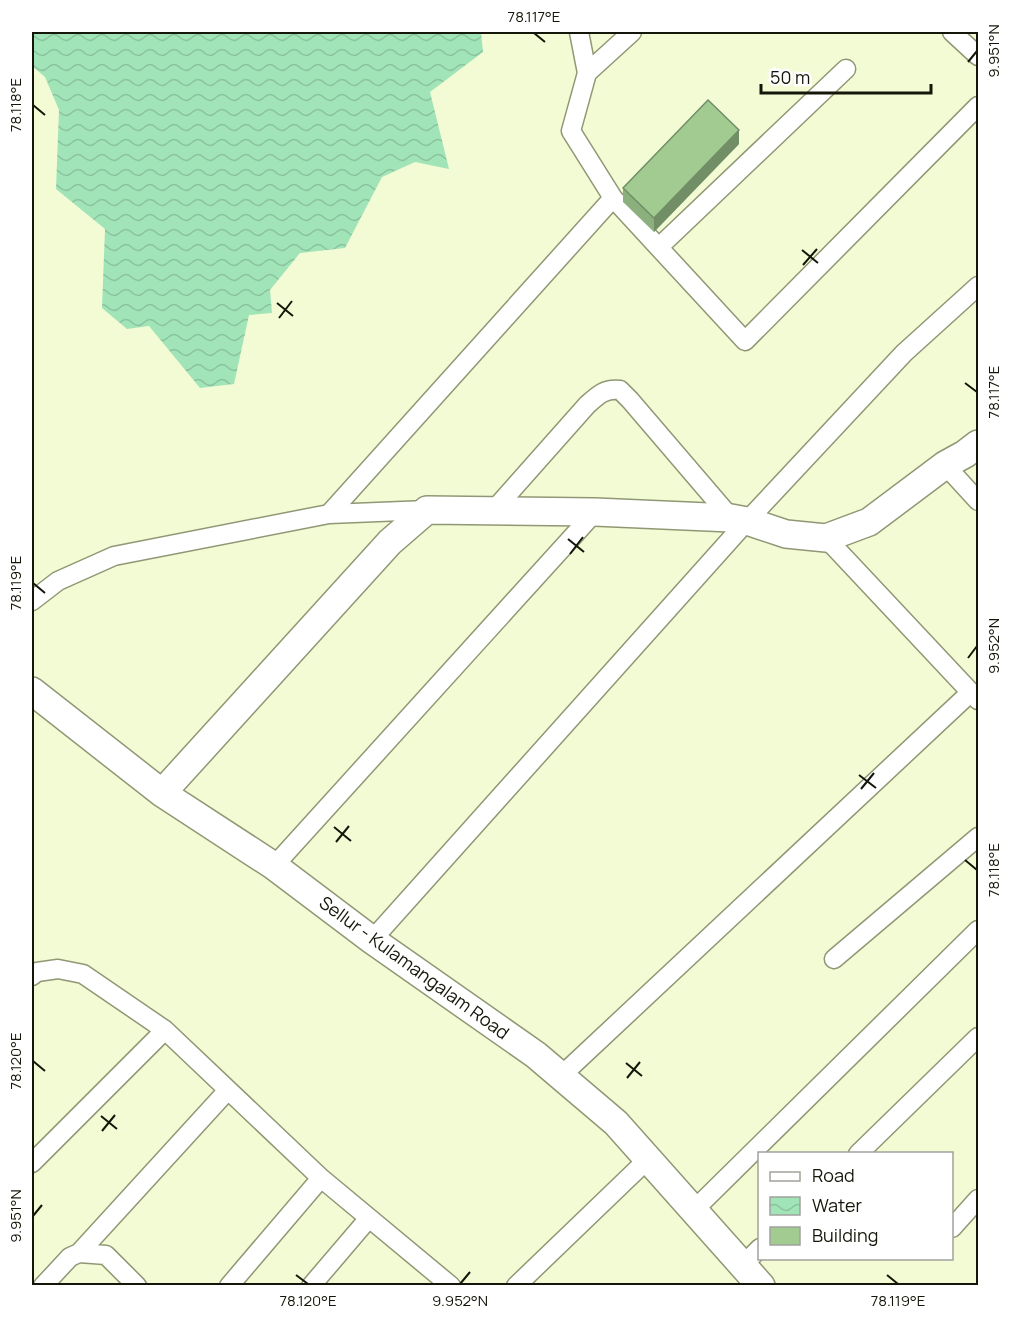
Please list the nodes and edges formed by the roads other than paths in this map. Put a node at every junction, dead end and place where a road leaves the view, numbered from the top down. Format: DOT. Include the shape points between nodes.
graph roads {
  1 [pos="579,32"];
  2 [pos="632,32"];
  3 [pos="952,32"];
  4 [pos="978,56"];
  5 [pos="846,69"];
  6 [pos="587,73"];
  7 [pos="978,106"];
  8 [pos="613,198"];
  9 [pos="659,247"];
  10 [pos="978,286"];
  11 [pos="978,444"];
  12 [pos="945,465"];
  13 [pos="978,501"];
  14 [pos="427,510"];
  15 [pos="494,511"];
  16 [pos="595,512"];
  17 [pos="329,514"];
  18 [pos="739,519"];
  19 [pos="826,538"];
  20 [pos="32,600"];
  21 [pos="32,691"];
  22 [pos="975,696"];
  23 [pos="162,793"];
  24 [pos="978,837"];
  25 [pos="274,866"];
  26 [pos="978,930"];
  27 [pos="372,940"];
  28 [pos="834,959"];
  29 [pos="32,976"];
  30 [pos="165,1030"];
  31 [pos="978,1037"];
  32 [pos="561,1076"];
  33 [pos="228,1090"];
  34 [pos="860,1152"];
  35 [pos="648,1159"];
  36 [pos="32,1162"];
  37 [pos="321,1178"];
  38 [pos="978,1199"];
  39 [pos="694,1210"];
  40 [pos="369,1218"];
  41 [pos="953,1226"];
  42 [pos="79,1253"];
  43 [pos="751,1256"];
  44 [pos="43,1286"];
  45 [pos="137,1286"];
  46 [pos="229,1286"];
  47 [pos="310,1286"];
  48 [pos="451,1286"];
  49 [pos="516,1286"];
  50 [pos="761,1286"];
  1 -- 6 [label="street"];
  2 -- 6 [label="street"];
  3 -- 4 [label="street"];
  5 -- 9 [label="street"];
  6 -- 8 [label="street" via="571,131"];
  7 -- 9 [label="street" via="745,341"];
  8 -- 9 [label="street"];
  8 -- 17 [label="street"];
  10 -- 18 [label="street" via="904,353"];
  11 -- 12 [label="street"];
  12 -- 13 [label="street"];
  12 -- 19 [label="street" via="869,522"];
  14 -- 15 [label="street"];
  14 -- 17 [label="street"];
  14 -- 23 [label="street" via="390,542"];
  15 -- 16 [label="street"];
  15 -- 18 [label="street" via="587,405 611,389 620,390 630,400"];
  16 -- 18 [label="street"];
  16 -- 25 [label="street"];
  17 -- 20 [label="street" via="114,556 57,581"];
  18 -- 19 [label="street" via="786,534"];
  18 -- 27 [label="street"];
  19 -- 22 [label="street"];
  21 -- 23 [label="street, Sellur - Kulamangalam Road"];
  22 -- 32 [label="street"];
  23 -- 25 [label="street, Sellur - Kulamangalam Road"];
  24 -- 28 [label="street"];
  25 -- 27 [label="street, Sellur - Kulamangalam Road"];
  26 -- 39 [label="street"];
  27 -- 32 [label="street, Sellur - Kulamangalam Road"];
  29 -- 30 [label="street" via="58,969 82,974"];
  30 -- 33 [label="street"];
  30 -- 36 [label="street"];
  31 -- 34 [label="street"];
  32 -- 35 [label="street, Sellur - Kulamangalam Road" via="616,1123"];
  33 -- 37 [label="street"];
  33 -- 42 [label="street"];
  35 -- 39 [label="street, Sellur - Kulamangalam Road"];
  35 -- 49 [label="street"];
  37 -- 40 [label="street"];
  37 -- 46 [label="street"];
  38 -- 41 [label="street"];
  39 -- 43 [label="street, Sellur - Kulamangalam Road"];
  40 -- 47 [label="street"];
  40 -- 48 [label="street"];
  42 -- 44 [label="street" via="70,1257"];
  42 -- 45 [label="street" via="105,1255"];
  43 -- 50 [label="street, Sellur - Kulamangalam Road"];
}
